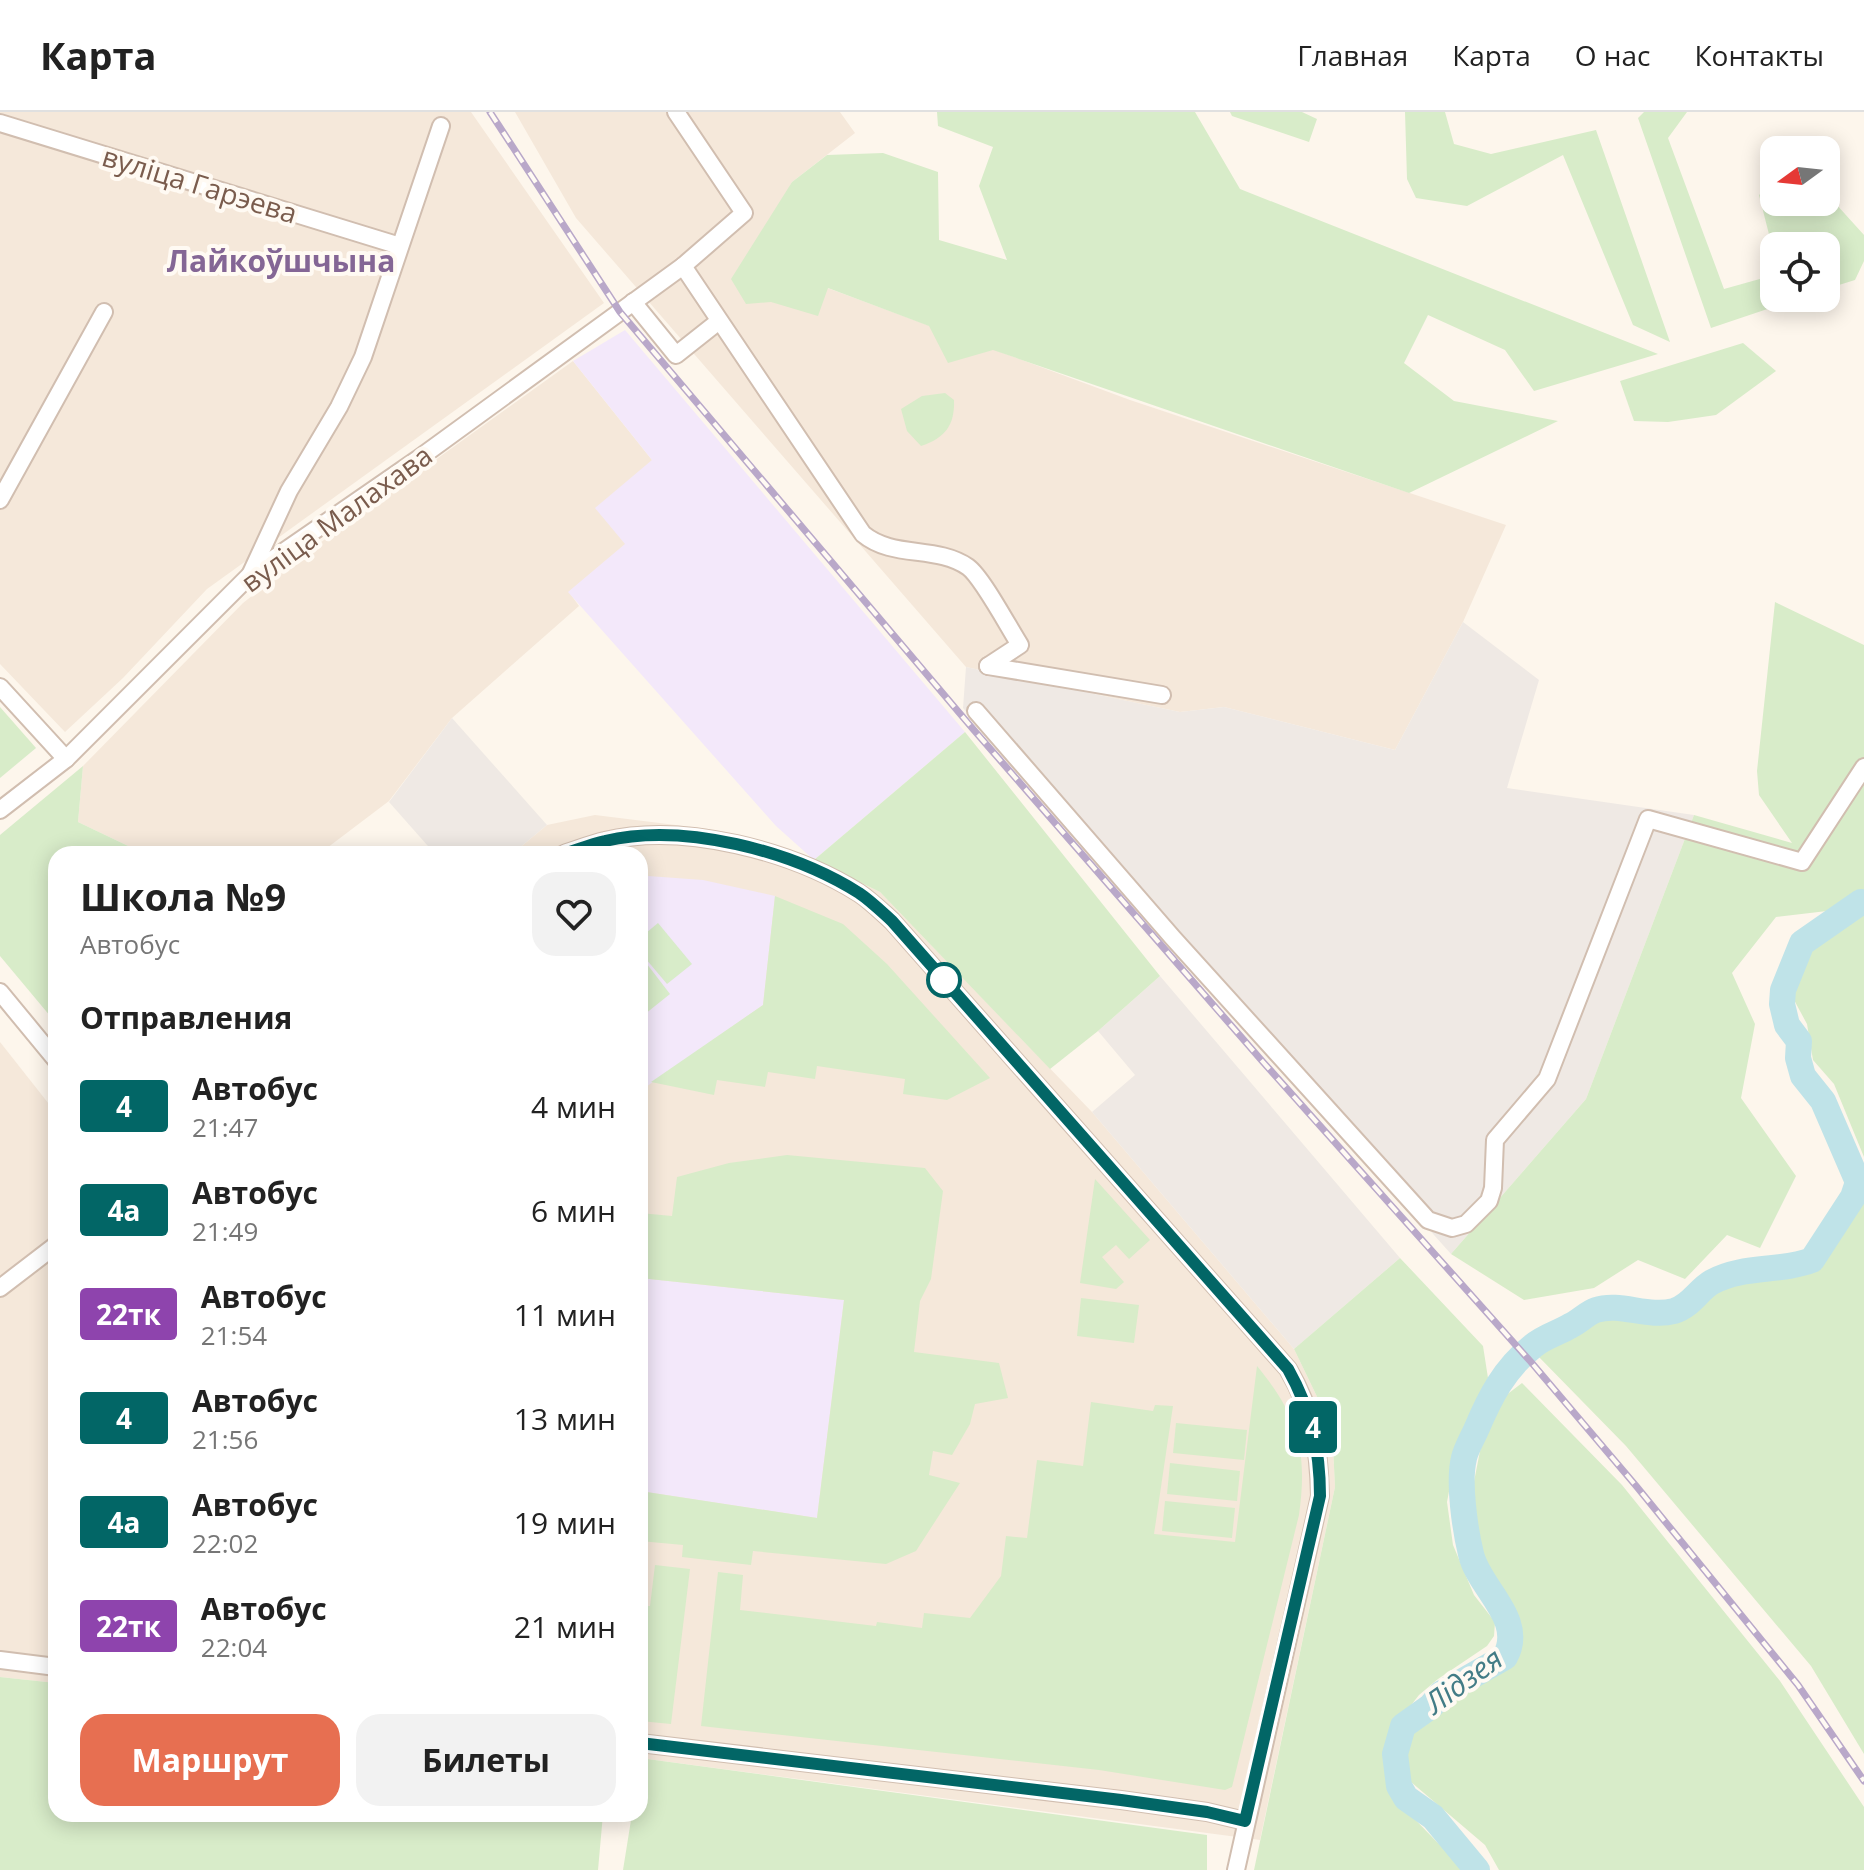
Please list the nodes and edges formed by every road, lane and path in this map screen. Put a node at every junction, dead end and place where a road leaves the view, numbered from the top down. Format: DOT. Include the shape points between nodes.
graph roads {
  1 [pos="676,112"];
  2 [pos="0,123"];
  3 [pos="441,126"];
  4 [pos="400,246"];
  5 [pos="683,266"];
  6 [pos="627,307"];
  7 [pos="104,312"];
  8 [pos="719,321"];
  9 [pos="0,500"];
  10 [pos="250,575"];
  11 [pos="0,687"];
  12 [pos="1162,695"];
  13 [pos="976,711"];
  14 [pos="66,759"];
  15 [pos="1864,767"];
  16 [pos="0,810"];
  17 [pos="588,846"];
  18 [pos="0,992"];
  19 [pos="48,1050"];
  20 [pos="48,1251"];
  21 [pos="0,1288"];
  22 [pos="0,1660"];
  23 [pos="48,1666"];
  24 [pos="648,1744"];
  25 [pos="1245,1821"];
  26 [pos="1236,1870"];
  1 -- 5 [label="street, вуліца Малахава" via="744,213"];
  2 -- 4 [label="street, вуліца Гарэева"];
  3 -- 4 [label="street"];
  4 -- 10 [label="street" via="363,357 289,491"];
  5 -- 6 [label="street, вуліца Малахава"];
  5 -- 8 [label="street"];
  6 -- 8 [label="street" via="676,355"];
  6 -- 10 [label="street, вуліца Малахава"];
  7 -- 9 [label="street"];
  8 -- 12 [label="street" via="863,534 885,548 942,557 971,569 1020,645 988,666"];
  10 -- 14 [label="street, вуліца Малахава"];
  11 -- 14 [label="street"];
  13 -- 15 [label="street" via="1428,1220 1452,1228 1466,1224 1489,1201 1495,1140 1547,1079 1648,819 1802,862"];
  14 -- 16 [label="street, вуліца Малахава"];
  17 -- 25 [label="street" via="637,836 713,840 772,854 862,895 892,921 1288,1369 1317,1440 1320,1496"];
  18 -- 19 [label="street"];
  20 -- 21 [label="street"];
  22 -- 23 [label="street"];
  24 -- 25 [label="street" via="1121,1800"];
  25 -- 26 [label="street"];
}
